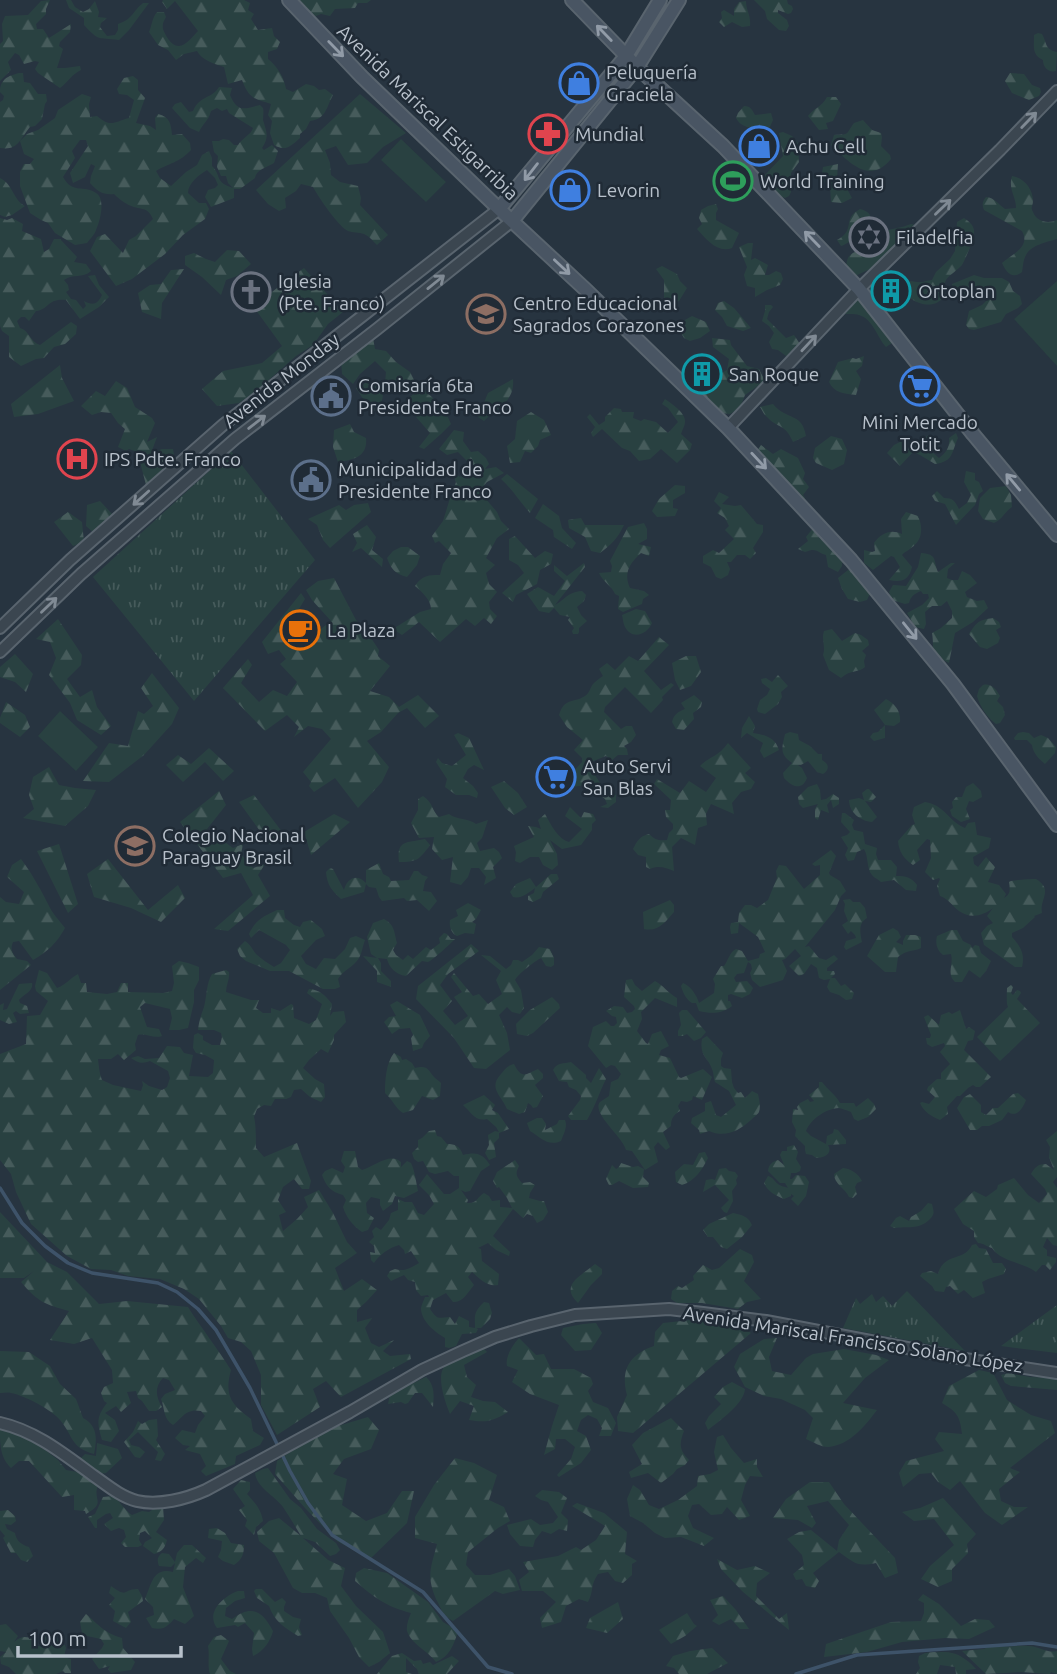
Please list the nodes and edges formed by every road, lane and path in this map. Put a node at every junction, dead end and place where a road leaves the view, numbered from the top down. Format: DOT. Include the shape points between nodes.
graph roads {
  1 [pos="289,0"];
  2 [pos="572,0"];
  3 [pos="660,0"];
  4 [pos="679,0"];
  5 [pos="626,56"];
  6 [pos="637,66"];
  7 [pos="1057,91"];
  8 [pos="499,209"];
  9 [pos="512,220"];
  10 [pos="859,289"];
  11 [pos="728,428"];
  12 [pos="1057,535"];
  13 [pos="0,628"];
  14 [pos="0,652"];
  15 [pos="1057,825"];
  16 [pos="1057,1373"];
  17 [pos="0,1423"];
  1 -- 8 [label="main road, Avenida Mariscal Estigarribia, one-way"];
  5 -- 2 [label="main road, one-way"];
  3 -- 5 [label="main road, Avenida Monday"];
  4 -- 6 [label="main road, Avenida Monday"];
  5 -- 6 [label="main road"];
  5 -- 8 [label="main road, Avenida Monday, one-way"];
  6 -- 9 [label="main road, Avenida Monday"];
  10 -- 6 [label="main road, one-way" via="723,146"];
  10 -- 7 [label="street, one-way"];
  8 -- 9 [label="main road, Avenida Mariscal Estigarribia"];
  8 -- 13 [label="street, Avenida Monday, one-way" via="223,425"];
  9 -- 11 [label="main road, Avenida Mariscal Estigarribia, one-way"];
  14 -- 9 [label="street, Avenida Monday, one-way" via="235,439"];
  11 -- 10 [label="street, one-way"];
  12 -- 10 [label="main road, one-way"];
  11 -- 15 [label="main road, Avenida Mariscal Estigarribia, one-way" via="851,560 953,684"];
  16 -- 17 [label="street, Avenida Mariscal Francisco Solano López" via="766,1321 669,1310 575,1315 473,1346 226,1480 162,1502 137,1501 118,1493 42,1439"];
}
